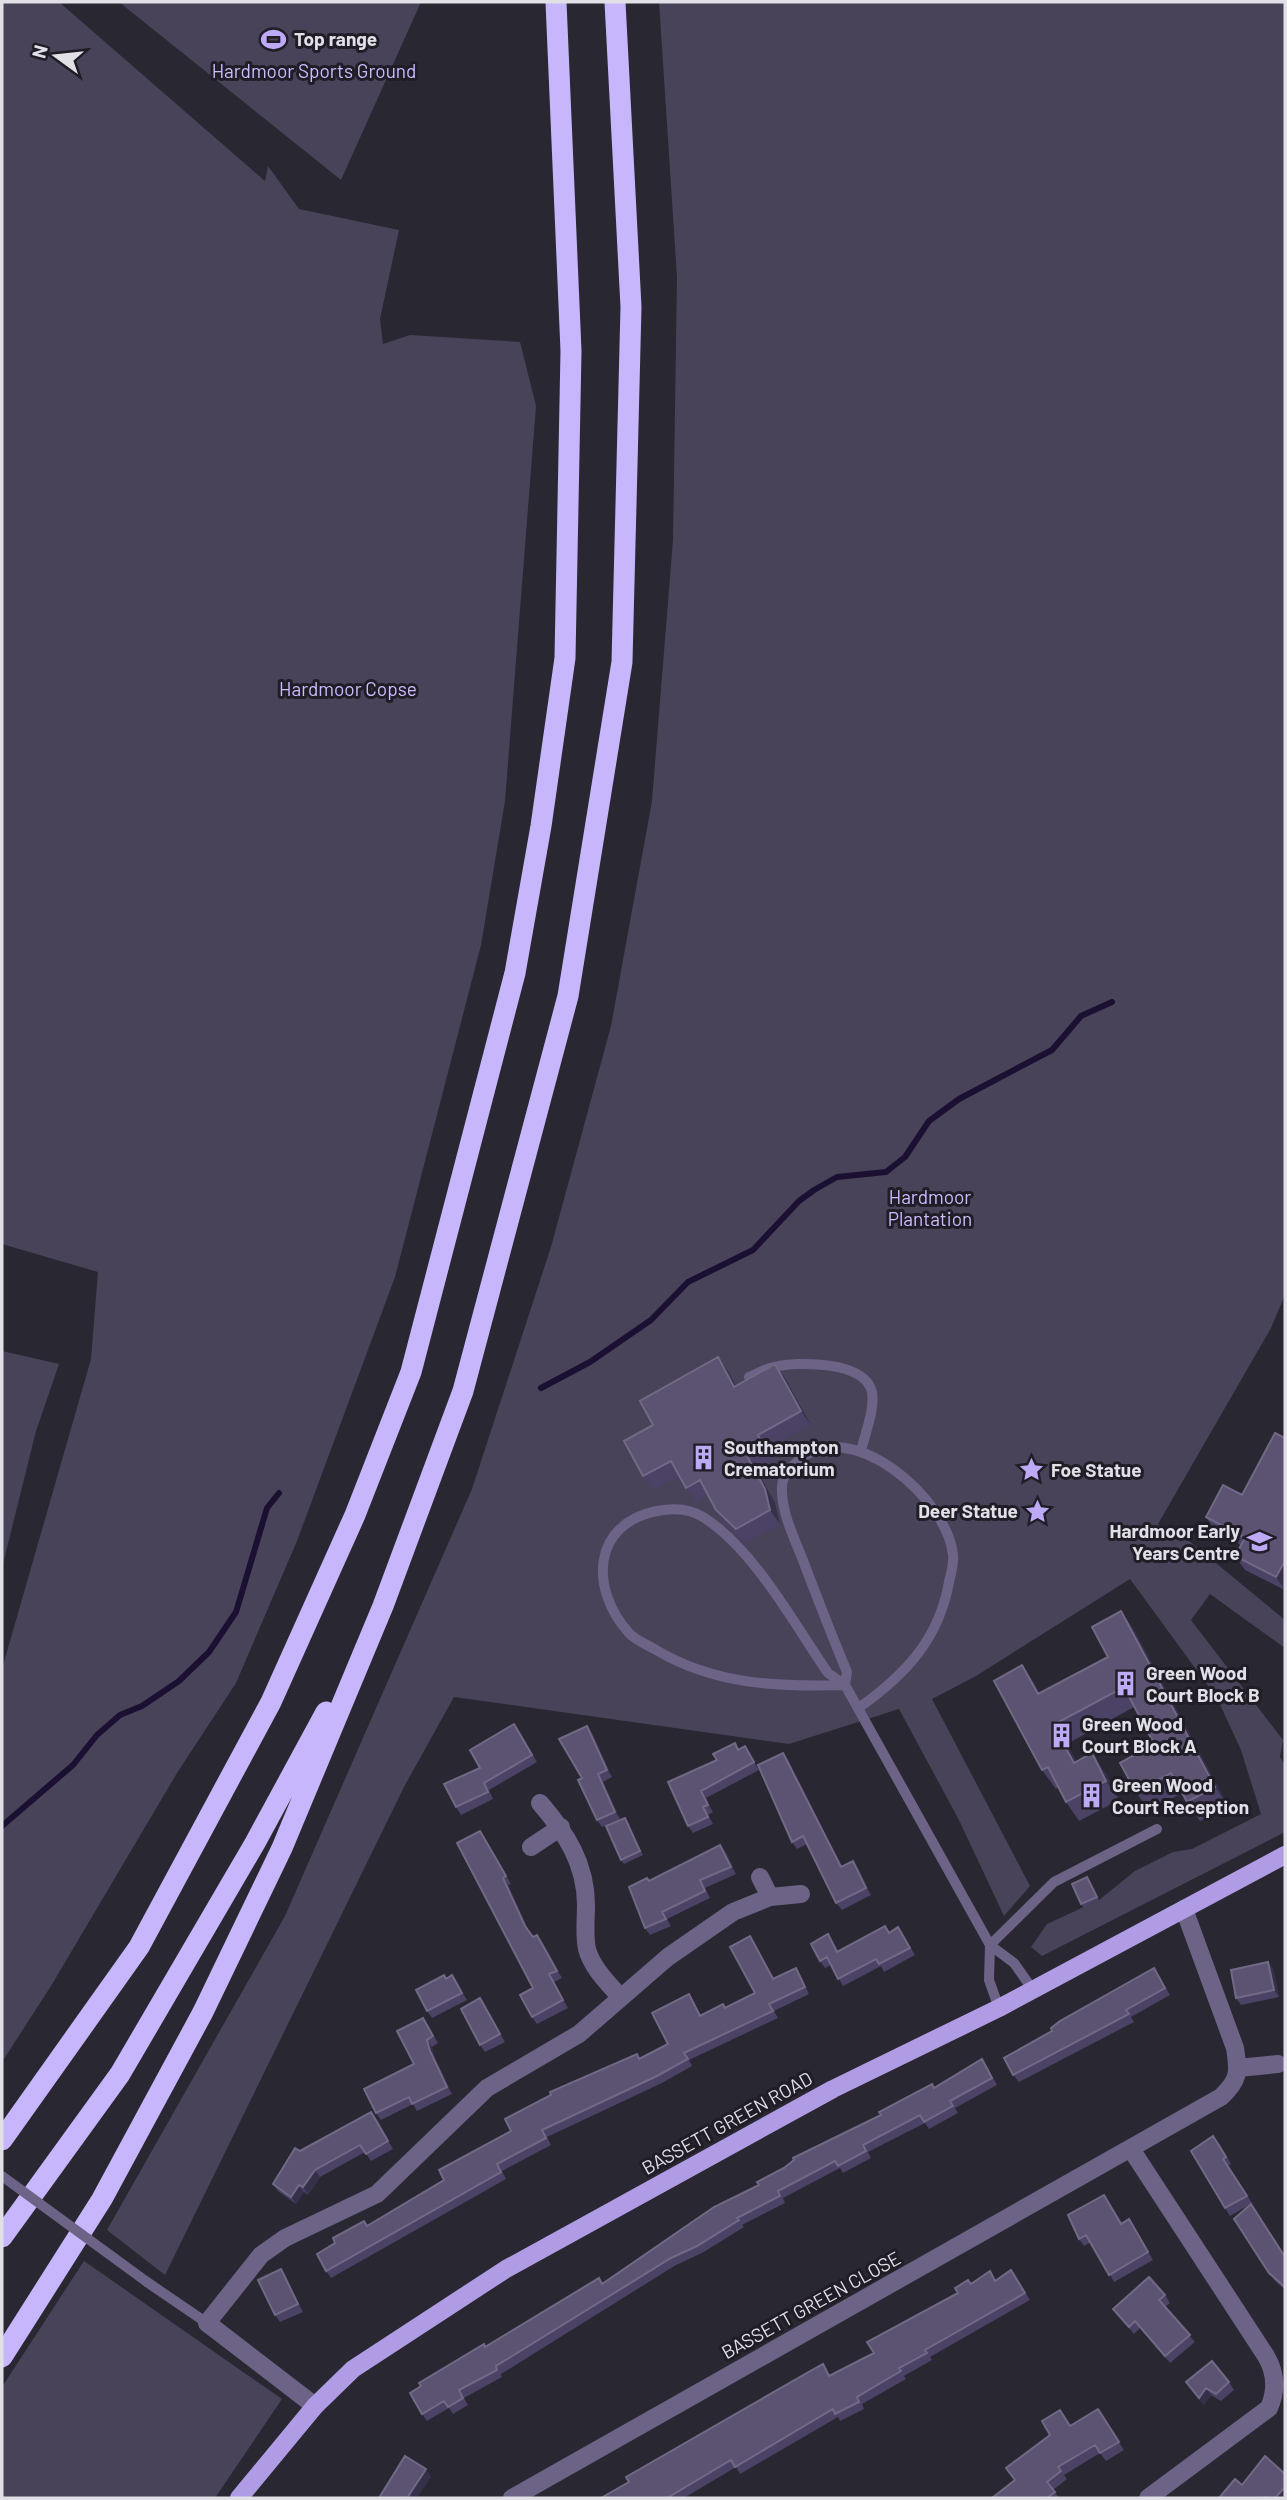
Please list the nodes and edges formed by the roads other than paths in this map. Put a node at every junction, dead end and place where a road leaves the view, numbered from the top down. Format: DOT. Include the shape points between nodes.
graph roads {
  1 [pos="556,2"];
  2 [pos="615,2"];
  3 [pos="749,1377"];
  4 [pos="861,1451"];
  5 [pos="383,1606"];
  6 [pos="845,1685"];
  7 [pos="860,1707"];
  8 [pos="540,1803"];
  9 [pos="561,1827"];
  10 [pos="1157,1829"];
  11 [pos="531,1847"];
  12 [pos="1285,1855"];
  13 [pos="760,1877"];
  14 [pos="802,1894"];
  15 [pos="770,1897"];
  16 [pos="1184,1909"];
  17 [pos="990,1945"];
  18 [pos="1033,1990"];
  19 [pos="621,1998"];
  20 [pos="999,2008"];
  21 [pos="1278,2064"];
  22 [pos="1238,2068"];
  23 [pos="2,2140"];
  24 [pos="1132,2149"];
  25 [pos="2,2176"];
  26 [pos="2,2237"];
  27 [pos="207,2323"];
  28 [pos="2,2357"];
  29 [pos="315,2406"];
  30 [pos="239,2498"];
  31 [pos="512,2498"];
  32 [pos="1148,2498"];
  1 -- 23 [label="highway" via="571,351 565,658 515,973 411,1372 355,1515 271,1702 139,1947"];
  2 -- 5 [label="highway" via="631,307 622,662 568,996 463,1391"];
  3 -- 4 [label="lane" via="774,1367 804,1364 833,1365 866,1380 872,1404"];
  4 -- 6 [label="lane" via="838,1446 817,1449 787,1471 781,1485 787,1518 846,1672"];
  4 -- 7 [label="lane" via="878,1457 924,1498 942,1520 954,1556 935,1630 893,1683"];
  5 -- 26 [label="highway" via="256,1843 120,2074"];
  5 -- 28 [label="highway" via="282,1848 203,2012 102,2199"];
  6 -- 6 [label="lane" via="828,1673 756,1569 702,1516 674,1508 647,1513 621,1526 605,1548 601,1577 607,1599 630,1634 665,1656 707,1675 736,1681"];
  6 -- 7 [label="lane"];
  7 -- 17 [label="lane"];
  8 -- 9 [label="street"];
  9 -- 11 [label="street"];
  9 -- 19 [label="street" via="577,1855 585,1883 587,1949"];
  10 -- 17 [label="lane" via="1054,1882"];
  12 -- 16 [label="main road, BASSETT GREEN ROAD"];
  13 -- 15 [label="street"];
  14 -- 15 [label="street"];
  15 -- 19 [label="street" via="708,1928"];
  16 -- 18 [label="main road, BASSETT GREEN ROAD"];
  16 -- 22 [label="street" via="1235,2048"];
  17 -- 18 [label="lane" via="1014,1963"];
  17 -- 20 [label="lane" via="989,1980"];
  18 -- 20 [label="main road, BASSETT GREEN ROAD"];
  19 -- 27 [label="street" via="579,2034 486,2088 377,2194 285,2238 261,2255"];
  20 -- 29 [label="main road, BASSETT GREEN ROAD" via="833,2089 506,2269 353,2369"];
  21 -- 22 [label="street"];
  22 -- 24 [label="street, BASSETT GREEN CLOSE" via="1234,2084 1221,2097"];
  24 -- 31 [label="street, BASSETT GREEN CLOSE"];
  24 -- 32 [label="street" via="1266,2356 1275,2383 1269,2408"];
  25 -- 27 [label="lane, bridge"];
  27 -- 29 [label="street"];
  29 -- 30 [label="main road, BASSETT GREEN ROAD"];
}
